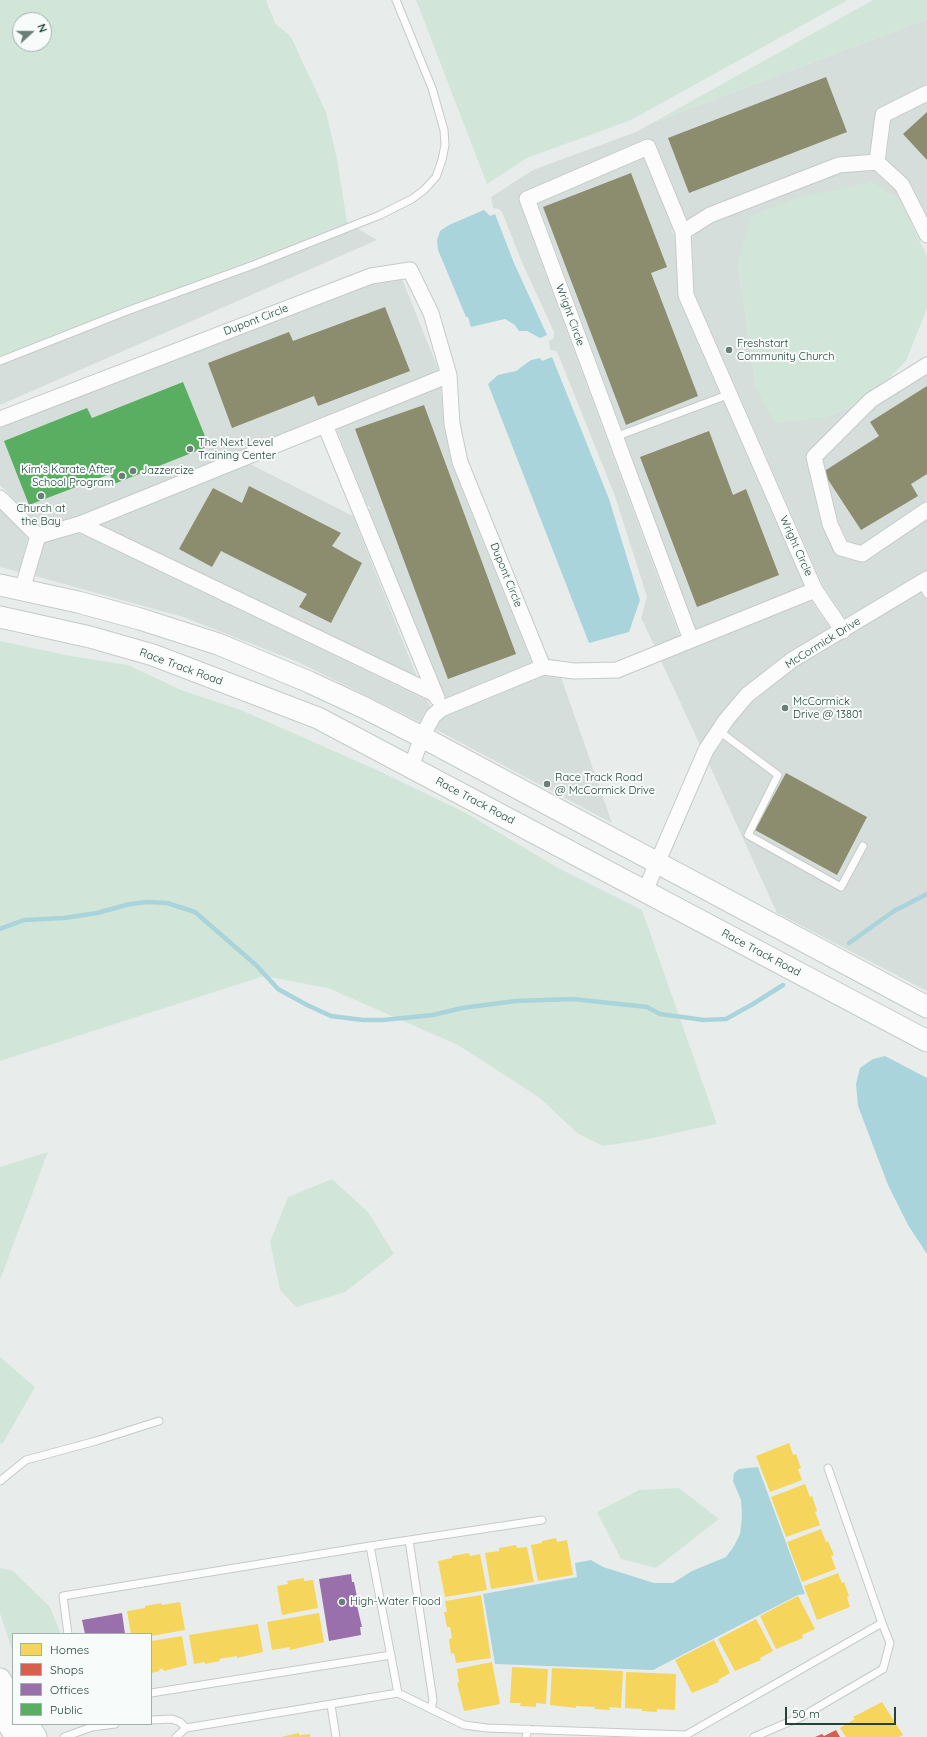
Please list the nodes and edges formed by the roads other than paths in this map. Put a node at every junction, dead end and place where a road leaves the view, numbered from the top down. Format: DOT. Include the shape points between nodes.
graph roads {
  1 [pos="396,0"];
  2 [pos="927,92"];
  3 [pos="877,162"];
  4 [pos="683,232"];
  5 [pos="927,235"];
  6 [pos="0,361"];
  7 [pos="927,365"];
  8 [pos="449,375"];
  9 [pos="730,394"];
  10 [pos="0,419"];
  11 [pos="325,425"];
  12 [pos="615,437"];
  13 [pos="0,498"];
  14 [pos="927,510"];
  15 [pos="80,524"];
  16 [pos="38,536"];
  17 [pos="0,585"];
  18 [pos="925,585"];
  19 [pos="22,590"];
  20 [pos="815,590"];
  21 [pos="0,617"];
  22 [pos="843,631"];
  23 [pos="691,640"];
  24 [pos="543,667"];
  25 [pos="435,694"];
  26 [pos="441,709"];
  27 [pos="719,730"];
  28 [pos="422,737"];
  29 [pos="411,767"];
  30 [pos="863,846"];
  31 [pos="657,863"];
  32 [pos="645,891"];
  33 [pos="927,1007"];
  34 [pos="927,1041"];
  35 [pos="160,1421"];
  36 [pos="828,1468"];
  37 [pos="0,1481"];
  38 [pos="542,1520"];
  39 [pos="409,1540"];
  40 [pos="370,1546"];
  41 [pos="882,1623"];
  42 [pos="68,1633"];
  43 [pos="391,1655"];
  44 [pos="0,1679"];
  45 [pos="152,1693"];
  46 [pos="398,1693"];
  47 [pos="0,1695"];
  48 [pos="12,1699"];
  49 [pos="331,1705"];
  50 [pos="431,1709"];
  51 [pos="0,1711"];
  52 [pos="12,1716"];
  53 [pos="152,1720"];
  54 [pos="18,1725"];
  55 [pos="29,1725"];
  56 [pos="107,1725"];
  57 [pos="186,1728"];
  58 [pos="528,1729"];
  59 [pos="688,1736"];
  60 [pos="16,1737"];
  61 [pos="25,1737"];
  62 [pos="36,1737"];
  63 [pos="64,1737"];
  64 [pos="176,1737"];
  65 [pos="336,1737"];
  66 [pos="526,1737"];
  67 [pos="754,1737"];
  1 -- 6 [label="lane" via="432,88 444,130 442,160 436,177 424,190 374,217"];
  2 -- 3 [label="street" via="883,115"];
  3 -- 4 [label="street" via="838,165 710,215"];
  3 -- 5 [label="street" via="902,185"];
  4 -- 9 [label="street, Wright Circle" via="686,295"];
  4 -- 12 [label="street, Wright Circle" via="648,146 527,199"];
  7 -- 14 [label="street" via="872,400 814,457 830,524 842,548 862,554"];
  8 -- 10 [label="street, Dupont Circle" via="431,313 410,270 371,276"];
  8 -- 11 [label="street"];
  8 -- 24 [label="street, Dupont Circle" via="452,424 460,462"];
  9 -- 12 [label="lane"];
  9 -- 20 [label="street, Wright Circle"];
  11 -- 15 [label="street"];
  11 -- 25 [label="street"];
  12 -- 23 [label="street, Wright Circle"];
  13 -- 16 [label="street"];
  15 -- 16 [label="street"];
  15 -- 25 [label="street"];
  16 -- 19 [label="street"];
  17 -- 19 [label="main road"];
  18 -- 22 [label="street, McCormick Drive"];
  19 -- 28 [label="main road" via="140,618 218,644 309,682"];
  20 -- 22 [label="street, Wright Circle"];
  20 -- 23 [label="street, Wright Circle"];
  21 -- 29 [label="main road, Race Track Road" via="90,637 153,655 318,718"];
  22 -- 27 [label="street, McCormick Drive" via="792,660 747,695"];
  23 -- 24 [label="street, Wright Circle" via="617,670 574,671"];
  24 -- 26 [label="street"];
  25 -- 26 [label="street"];
  26 -- 28 [label="street" via="433,716"];
  27 -- 30 [label="lane" via="778,775 748,835 841,887"];
  27 -- 31 [label="street, McCormick Drive" via="706,750"];
  28 -- 29 [label="street"];
  28 -- 31 [label="main road"];
  29 -- 32 [label="main road, Race Track Road"];
  31 -- 32 [label="street, McCormick Drive"];
  31 -- 33 [label="main road"];
  32 -- 34 [label="main road, Race Track Road"];
  35 -- 37 [label="lane" via="26,1460"];
  36 -- 41 [label="lane"];
  38 -- 39 [label="lane"];
  39 -- 40 [label="lane"];
  39 -- 50 [label="lane" via="433,1700"];
  40 -- 42 [label="lane" via="63,1596"];
  40 -- 43 [label="lane"];
  41 -- 59 [label="lane"];
  41 -- 67 [label="lane" via="890,1643 883,1668 803,1716"];
  43 -- 45 [label="lane"];
  43 -- 46 [label="lane"];
  44 -- 48 [label="main road"];
  46 -- 49 [label="lane"];
  46 -- 50 [label="lane"];
  47 -- 52 [label="main road"];
  49 -- 57 [label="lane"];
  49 -- 65 [label="lane"];
  50 -- 58 [label="lane" via="464,1725"];
  51 -- 60 [label="main road"];
  53 -- 57 [label="lane" via="172,1719"];
  54 -- 61 [label="main road"];
  55 -- 62 [label="main road"];
  56 -- 63 [label="lane" via="92,1727"];
  57 -- 64 [label="lane"];
  58 -- 59 [label="lane"];
  58 -- 66 [label="lane"];
}
